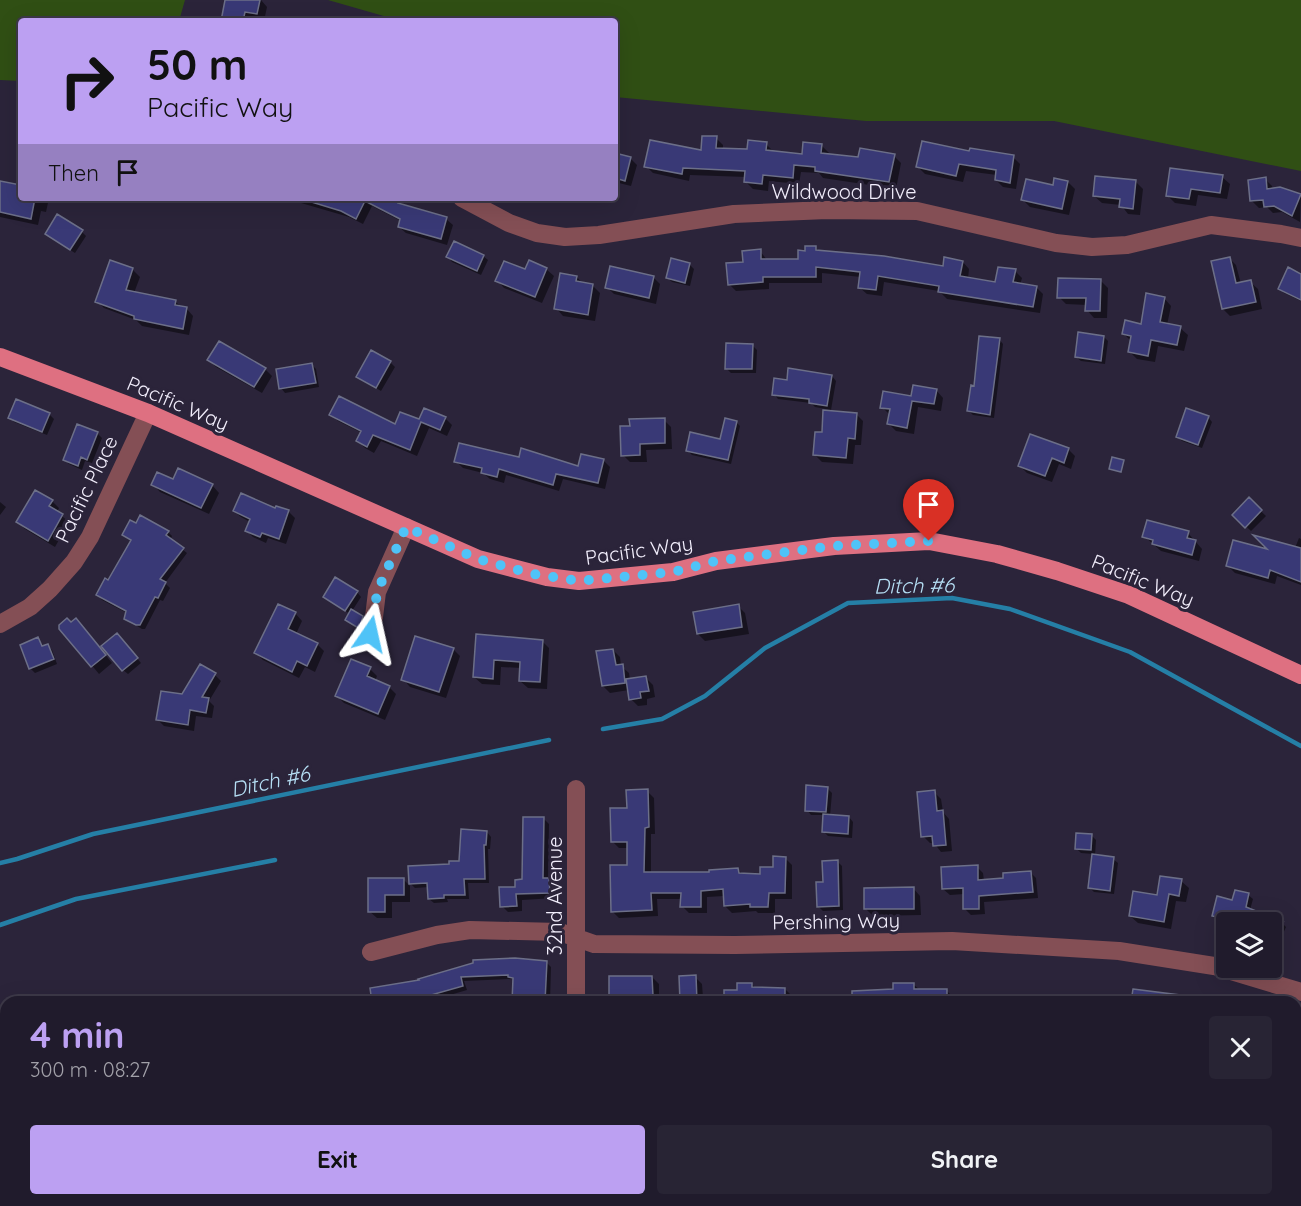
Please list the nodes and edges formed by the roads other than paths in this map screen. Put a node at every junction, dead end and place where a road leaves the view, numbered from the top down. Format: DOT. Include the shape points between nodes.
graph roads {
  1 [pos="468,201"];
  2 [pos="1301,238"];
  3 [pos="0,357"];
  4 [pos="148,412"];
  5 [pos="406,527"];
  6 [pos="0,624"];
  7 [pos="370,634"];
  8 [pos="1301,675"];
  9 [pos="576,789"];
  10 [pos="577,939"];
  11 [pos="371,952"];
  12 [pos="1301,992"];
  13 [pos="576,996"];
  1 -- 2 [label="street, Wildwood Drive" via="509,223 565,237 734,214 827,210 917,212 1092,248 1127,245 1211,225"];
  3 -- 4 [label="main road, Pacific Way"];
  4 -- 5 [label="main road, Pacific Way"];
  4 -- 6 [label="street, Pacific Place" via="90,537 74,562 30,607"];
  5 -- 7 [label="street" via="377,592"];
  5 -- 8 [label="main road, Pacific Way" via="478,559 537,575 579,581 673,572 716,561 834,546 929,541 997,554 1129,595"];
  9 -- 10 [label="street, 32nd Avenue"];
  10 -- 11 [label="street, Pershing Way" via="560,932 470,930"];
  10 -- 12 [label="street, Pershing Way" via="594,944 735,945 952,941 1119,951 1214,966"];
  10 -- 13 [label="street, 32nd Avenue"];
}
